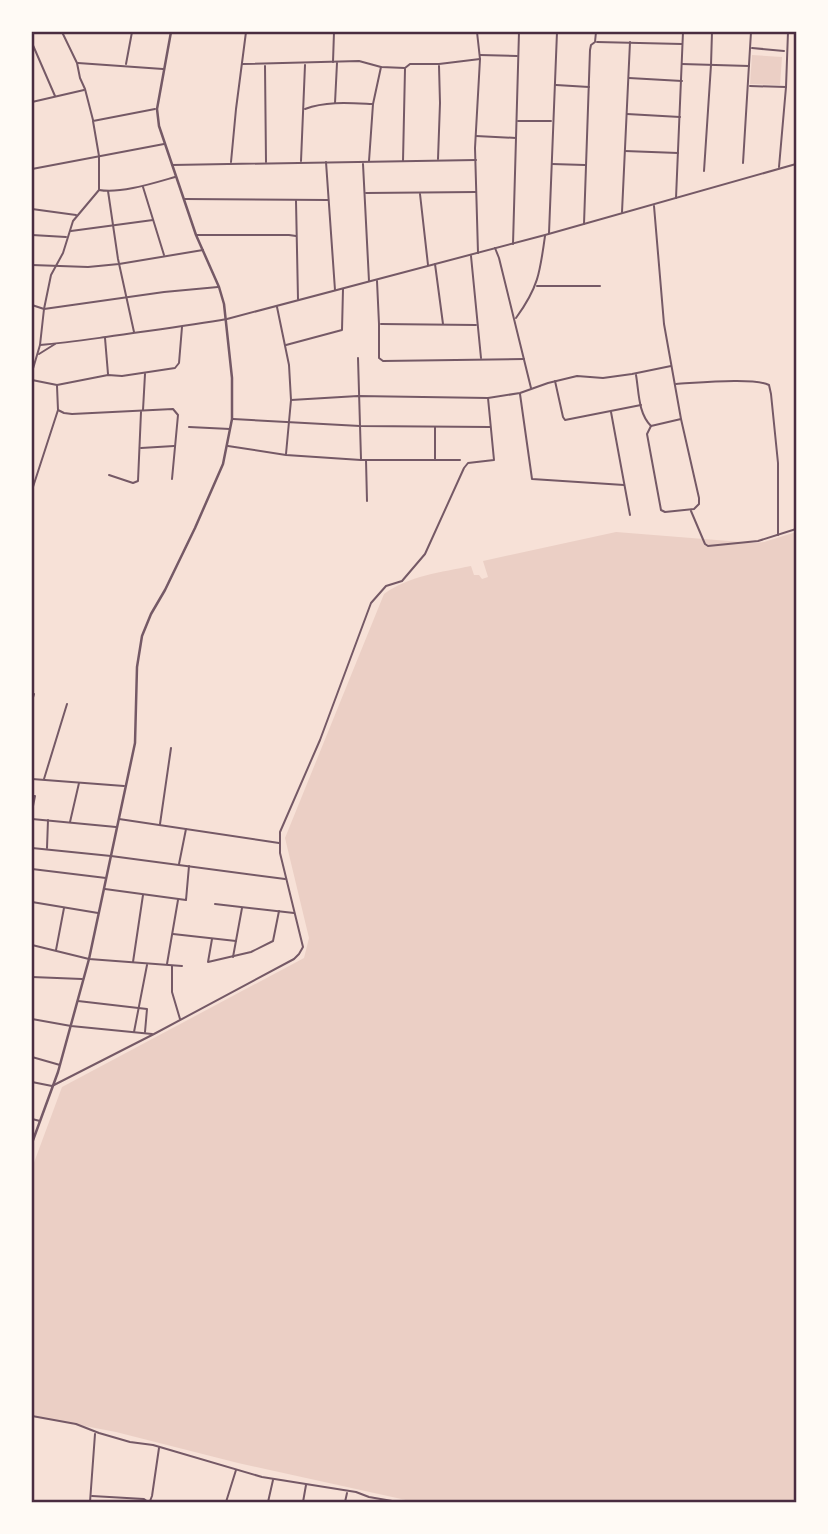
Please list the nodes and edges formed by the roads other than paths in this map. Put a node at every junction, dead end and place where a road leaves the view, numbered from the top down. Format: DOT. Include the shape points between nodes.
graph roads {
  1 [pos="62,32"];
  2 [pos="132,32"];
  3 [pos="171,32"];
  4 [pos="246,32"];
  5 [pos="334,32"];
  6 [pos="477,32"];
  7 [pos="519,32"];
  8 [pos="556,32"];
  9 [pos="596,32"];
  10 [pos="683,32"];
  11 [pos="712,32"];
  12 [pos="751,32"];
  13 [pos="788,32"];
  14 [pos="596,42"];
  15 [pos="630,42"];
  16 [pos="32,43"];
  17 [pos="682,44"];
  18 [pos="751,48"];
  19 [pos="787,51"];
  20 [pos="519,56"];
  21 [pos="480,57"];
  22 [pos="76,63"];
  23 [pos="335,63"];
  24 [pos="242,64"];
  25 [pos="265,64"];
  26 [pos="305,64"];
  27 [pos="682,64"];
  28 [pos="126,65"];
  29 [pos="439,65"];
  30 [pos="711,65"];
  31 [pos="750,66"];
  32 [pos="381,67"];
  33 [pos="405,68"];
  34 [pos="164,69"];
  35 [pos="628,78"];
  36 [pos="681,81"];
  37 [pos="555,85"];
  38 [pos="748,86"];
  39 [pos="590,87"];
  40 [pos="786,87"];
  41 [pos="85,89"];
  42 [pos="55,96"];
  43 [pos="32,102"];
  44 [pos="335,104"];
  45 [pos="373,104"];
  46 [pos="158,109"];
  47 [pos="304,109"];
  48 [pos="626,114"];
  49 [pos="680,117"];
  50 [pos="93,121"];
  51 [pos="517,121"];
  52 [pos="553,121"];
  53 [pos="475,136"];
  54 [pos="517,138"];
  55 [pos="164,144"];
  56 [pos="624,151"];
  57 [pos="678,153"];
  58 [pos="99,156"];
  59 [pos="438,160"];
  60 [pos="476,160"];
  61 [pos="403,161"];
  62 [pos="301,162"];
  63 [pos="326,162"];
  64 [pos="231,163"];
  65 [pos="266,163"];
  66 [pos="363,163"];
  67 [pos="369,163"];
  68 [pos="743,163"];
  69 [pos="551,164"];
  70 [pos="796,164"];
  71 [pos="171,165"];
  72 [pos="587,165"];
  73 [pos="779,168"];
  74 [pos="32,169"];
  75 [pos="704,172"];
  76 [pos="176,177"];
  77 [pos="143,186"];
  78 [pos="99,190"];
  79 [pos="107,191"];
  80 [pos="419,192"];
  81 [pos="477,192"];
  82 [pos="364,193"];
  83 [pos="676,198"];
  84 [pos="184,199"];
  85 [pos="328,200"];
  86 [pos="296,201"];
  87 [pos="654,204"];
  88 [pos="32,209"];
  89 [pos="622,214"];
  90 [pos="78,215"];
  91 [pos="153,220"];
  92 [pos="584,224"];
  93 [pos="113,225"];
  94 [pos="69,232"];
  95 [pos="32,235"];
  96 [pos="196,235"];
  97 [pos="547,235"];
  98 [pos="296,236"];
  99 [pos="67,237"];
  100 [pos="513,244"];
  101 [pos="495,248"];
  102 [pos="204,250"];
  103 [pos="478,253"];
  104 [pos="471,255"];
  105 [pos="164,256"];
  106 [pos="119,264"];
  107 [pos="435,264"];
  108 [pos="32,265"];
  109 [pos="57,265"];
  110 [pos="428,266"];
  111 [pos="377,279"];
  112 [pos="369,282"];
  113 [pos="536,286"];
  114 [pos="600,286"];
  115 [pos="219,287"];
  116 [pos="344,288"];
  117 [pos="335,291"];
  118 [pos="125,298"];
  119 [pos="298,300"];
  120 [pos="32,305"];
  121 [pos="277,306"];
  122 [pos="44,309"];
  123 [pos="227,319"];
  124 [pos="514,320"];
  125 [pos="379,324"];
  126 [pos="443,325"];
  127 [pos="478,325"];
  128 [pos="182,327"];
  129 [pos="134,333"];
  130 [pos="105,337"];
  131 [pos="56,344"];
  132 [pos="40,345"];
  133 [pos="285,346"];
  134 [pos="38,355"];
  135 [pos="358,358"];
  136 [pos="524,359"];
  137 [pos="481,360"];
  138 [pos="672,366"];
  139 [pos="32,372"];
  140 [pos="145,373"];
  141 [pos="636,374"];
  142 [pos="108,375"];
  143 [pos="32,380"];
  144 [pos="555,381"];
  145 [pos="675,384"];
  146 [pos="57,385"];
  147 [pos="531,389"];
  148 [pos="520,393"];
  149 [pos="358,396"];
  150 [pos="488,398"];
  151 [pos="291,400"];
  152 [pos="641,405"];
  153 [pos="58,410"];
  154 [pos="142,410"];
  155 [pos="611,411"];
  156 [pos="232,419"];
  157 [pos="681,419"];
  158 [pos="288,423"];
  159 [pos="360,426"];
  160 [pos="435,426"];
  161 [pos="490,426"];
  162 [pos="651,426"];
  163 [pos="189,427"];
  164 [pos="231,429"];
  165 [pos="175,446"];
  166 [pos="227,446"];
  167 [pos="140,448"];
  168 [pos="286,455"];
  169 [pos="361,460"];
  170 [pos="366,460"];
  171 [pos="435,460"];
  172 [pos="460,460"];
  173 [pos="109,475"];
  174 [pos="172,479"];
  175 [pos="624,485"];
  176 [pos="32,490"];
  177 [pos="367,501"];
  178 [pos="691,510"];
  179 [pos="629,515"];
  180 [pos="796,530"];
  181 [pos="778,535"];
  182 [pos="34,694"];
  183 [pos="32,701"];
  184 [pos="67,705"];
  185 [pos="171,748"];
  186 [pos="32,779"];
  187 [pos="44,780"];
  188 [pos="79,782"];
  189 [pos="125,786"];
  190 [pos="32,796"];
  191 [pos="32,811"];
  192 [pos="32,819"];
  193 [pos="118,819"];
  194 [pos="48,820"];
  195 [pos="70,822"];
  196 [pos="160,825"];
  197 [pos="117,827"];
  198 [pos="186,829"];
  199 [pos="280,843"];
  200 [pos="32,848"];
  201 [pos="47,849"];
  202 [pos="111,856"];
  203 [pos="178,865"];
  204 [pos="189,866"];
  205 [pos="32,869"];
  206 [pos="106,878"];
  207 [pos="286,879"];
  208 [pos="104,889"];
  209 [pos="143,894"];
  210 [pos="178,899"];
  211 [pos="32,902"];
  212 [pos="215,904"];
  213 [pos="242,907"];
  214 [pos="64,908"];
  215 [pos="278,911"];
  216 [pos="99,913"];
  217 [pos="295,913"];
  218 [pos="172,934"];
  219 [pos="212,939"];
  220 [pos="236,942"];
  221 [pos="32,945"];
  222 [pos="56,951"];
  223 [pos="232,958"];
  224 [pos="89,959"];
  225 [pos="133,963"];
  226 [pos="147,964"];
  227 [pos="167,966"];
  228 [pos="172,966"];
  229 [pos="181,966"];
  230 [pos="32,977"];
  231 [pos="83,979"];
  232 [pos="77,1001"];
  233 [pos="138,1007"];
  234 [pos="32,1019"];
  235 [pos="180,1020"];
  236 [pos="71,1026"];
  237 [pos="134,1032"];
  238 [pos="145,1033"];
  239 [pos="154,1034"];
  240 [pos="32,1057"];
  241 [pos="60,1065"];
  242 [pos="32,1082"];
  243 [pos="52,1086"];
  244 [pos="32,1119"];
  245 [pos="40,1121"];
  246 [pos="32,1143"];
  247 [pos="32,1416"];
  248 [pos="95,1432"];
  249 [pos="159,1447"];
  250 [pos="236,1470"];
  251 [pos="274,1479"];
  252 [pos="306,1484"];
  253 [pos="347,1492"];
  254 [pos="90,1496"];
  255 [pos="90,1503"];
  256 [pos="148,1503"];
  257 [pos="226,1503"];
  258 [pos="268,1503"];
  259 [pos="303,1503"];
  260 [pos="345,1503"];
  261 [pos="398,1503"];
  1 -- 22 [label="street"];
  2 -- 28 [label="street"];
  3 -- 34 [label="street"];
  4 -- 24 [label="street"];
  5 -- 23 [label="street"];
  6 -- 21 [label="street"];
  7 -- 20 [label="street"];
  8 -- 37 [label="street"];
  9 -- 14 [label="street"];
  10 -- 17 [label="street"];
  11 -- 30 [label="street"];
  12 -- 18 [label="street"];
  13 -- 19 [label="street"];
  14 -- 15 [label="street"];
  14 -- 39 [label="street" via="590,50"];
  15 -- 17 [label="street"];
  15 -- 35 [label="street"];
  16 -- 42 [label="street"];
  17 -- 27 [label="street"];
  18 -- 19 [label="street"];
  18 -- 31 [label="street"];
  19 -- 40 [label="street"];
  20 -- 21 [label="street"];
  20 -- 51 [label="street"];
  21 -- 29 [label="street"];
  21 -- 53 [label="street"];
  22 -- 28 [label="street"];
  22 -- 41 [label="street"];
  23 -- 26 [label="street"];
  23 -- 32 [label="street" via="359,61"];
  23 -- 44 [label="street"];
  24 -- 25 [label="street"];
  24 -- 64 [label="street"];
  25 -- 26 [label="street"];
  25 -- 65 [label="street"];
  26 -- 47 [label="street"];
  27 -- 30 [label="street"];
  27 -- 36 [label="street"];
  28 -- 34 [label="street"];
  29 -- 33 [label="street" via="410,64"];
  29 -- 59 [label="street"];
  30 -- 31 [label="street"];
  30 -- 75 [label="street"];
  31 -- 38 [label="street"];
  32 -- 33 [label="street"];
  32 -- 45 [label="street"];
  33 -- 61 [label="street"];
  34 -- 46 [label="street"];
  35 -- 36 [label="street"];
  35 -- 48 [label="street"];
  36 -- 49 [label="street"];
  37 -- 39 [label="street"];
  37 -- 52 [label="street"];
  38 -- 40 [label="street"];
  38 -- 68 [label="street"];
  39 -- 72 [label="street"];
  40 -- 73 [label="street"];
  41 -- 42 [label="street"];
  41 -- 50 [label="street"];
  42 -- 43 [label="street"];
  44 -- 45 [label="street"];
  44 -- 47 [label="street"];
  45 -- 67 [label="street"];
  46 -- 50 [label="street"];
  46 -- 55 [label="street"];
  47 -- 62 [label="street"];
  48 -- 49 [label="street"];
  48 -- 56 [label="street"];
  49 -- 57 [label="street"];
  50 -- 58 [label="street"];
  51 -- 52 [label="street"];
  51 -- 54 [label="street"];
  52 -- 69 [label="street"];
  53 -- 54 [label="street"];
  53 -- 60 [label="street"];
  54 -- 100 [label="street"];
  55 -- 58 [label="street"];
  55 -- 71 [label="street"];
  56 -- 57 [label="street"];
  56 -- 89 [label="street"];
  57 -- 83 [label="street"];
  58 -- 74 [label="street"];
  58 -- 78 [label="street"];
  59 -- 60 [label="street"];
  59 -- 61 [label="street"];
  60 -- 81 [label="street"];
  61 -- 67 [label="street"];
  62 -- 63 [label="street"];
  62 -- 65 [label="street"];
  63 -- 66 [label="street"];
  63 -- 85 [label="street"];
  64 -- 65 [label="street"];
  64 -- 71 [label="street"];
  66 -- 67 [label="street"];
  66 -- 82 [label="street"];
  69 -- 72 [label="street"];
  69 -- 97 [label="street"];
  70 -- 73 [label="street"];
  71 -- 76 [label="street"];
  72 -- 92 [label="street"];
  73 -- 83 [label="street"];
  76 -- 77 [label="street"];
  76 -- 84 [label="street"];
  77 -- 79 [label="street"];
  77 -- 91 [label="street"];
  78 -- 79 [label="street"];
  78 -- 90 [label="street"];
  79 -- 93 [label="street"];
  80 -- 81 [label="street"];
  80 -- 82 [label="street"];
  80 -- 110 [label="street"];
  81 -- 103 [label="street"];
  82 -- 112 [label="street"];
  83 -- 87 [label="street"];
  84 -- 86 [label="street"];
  84 -- 96 [label="street"];
  85 -- 86 [label="street"];
  85 -- 117 [label="street"];
  86 -- 98 [label="street"];
  87 -- 89 [label="street"];
  87 -- 138 [label="street" via="661,300"];
  88 -- 90 [label="street"];
  89 -- 92 [label="street"];
  90 -- 94 [label="street"];
  91 -- 93 [label="street"];
  91 -- 105 [label="street"];
  92 -- 97 [label="street"];
  93 -- 94 [label="street"];
  93 -- 106 [label="street"];
  94 -- 99 [label="street"];
  95 -- 99 [label="street"];
  96 -- 98 [label="street"];
  96 -- 102 [label="street"];
  97 -- 100 [label="street"];
  97 -- 113 [label="street"];
  98 -- 119 [label="street"];
  99 -- 109 [label="street"];
  100 -- 101 [label="street"];
  101 -- 103 [label="street"];
  101 -- 124 [label="street"];
  102 -- 105 [label="street"];
  102 -- 115 [label="street"];
  103 -- 104 [label="street"];
  104 -- 107 [label="street"];
  104 -- 127 [label="street"];
  105 -- 106 [label="street"];
  106 -- 109 [label="street"];
  106 -- 118 [label="street"];
  107 -- 110 [label="street"];
  107 -- 126 [label="street"];
  108 -- 109 [label="street"];
  109 -- 122 [label="street"];
  110 -- 111 [label="street"];
  111 -- 112 [label="street"];
  111 -- 125 [label="street"];
  112 -- 116 [label="street"];
  113 -- 114 [label="street"];
  113 -- 124 [label="street"];
  115 -- 118 [label="street"];
  115 -- 123 [label="street"];
  116 -- 117 [label="street"];
  116 -- 133 [label="street" via="342,330"];
  117 -- 119 [label="street"];
  118 -- 122 [label="street"];
  118 -- 129 [label="street"];
  119 -- 121 [label="street"];
  120 -- 122 [label="street"];
  121 -- 123 [label="street"];
  121 -- 133 [label="street"];
  122 -- 132 [label="street"];
  123 -- 128 [label="street"];
  123 -- 156 [label="street"];
  124 -- 136 [label="street"];
  125 -- 126 [label="street"];
  125 -- 137 [label="street" via="379,358 383,361"];
  126 -- 127 [label="street"];
  127 -- 137 [label="street"];
  128 -- 129 [label="street"];
  128 -- 140 [label="street" via="178,366"];
  129 -- 130 [label="street"];
  130 -- 131 [label="street"];
  130 -- 142 [label="street"];
  131 -- 132 [label="street"];
  131 -- 134 [label="street"];
  132 -- 134 [label="street"];
  133 -- 151 [label="street"];
  134 -- 139 [label="street"];
  135 -- 149 [label="street"];
  136 -- 137 [label="street"];
  136 -- 147 [label="street"];
  138 -- 141 [label="street"];
  138 -- 145 [label="street"];
  140 -- 142 [label="street"];
  140 -- 154 [label="street"];
  141 -- 144 [label="street"];
  141 -- 152 [label="street"];
  142 -- 146 [label="street"];
  143 -- 146 [label="street"];
  144 -- 147 [label="street"];
  144 -- 155 [label="street" via="565,420"];
  145 -- 157 [label="street"];
  145 -- 181 [label="street" via="761,382 770,387 778,463"];
  146 -- 153 [label="street"];
  147 -- 148 [label="street"];
  148 -- 150 [label="street"];
  148 -- 175 [label="street" via="532,480"];
  149 -- 150 [label="street"];
  149 -- 151 [label="street"];
  149 -- 159 [label="street"];
  150 -- 161 [label="street"];
  151 -- 158 [label="street"];
  152 -- 155 [label="street"];
  152 -- 162 [label="street"];
  153 -- 154 [label="street" via="64,414"];
  153 -- 176 [label="street"];
  154 -- 165 [label="street" via="176,411"];
  154 -- 167 [label="street"];
  155 -- 175 [label="street"];
  156 -- 158 [label="street"];
  156 -- 164 [label="street"];
  157 -- 162 [label="street"];
  157 -- 178 [label="street" via="699,501"];
  158 -- 159 [label="street"];
  158 -- 168 [label="street"];
  159 -- 160 [label="street"];
  159 -- 169 [label="street"];
  160 -- 161 [label="street"];
  160 -- 171 [label="street"];
  161 -- 199 [label="street" via="494,460 468,463 425,554 402,581 386,586 371,603 280,832"];
  162 -- 178 [label="street" via="647,434 661,510"];
  163 -- 164 [label="street"];
  164 -- 166 [label="street"];
  165 -- 167 [label="street"];
  165 -- 174 [label="street"];
  166 -- 168 [label="street"];
  166 -- 189 [label="street" via="195,528 142,636 135,743"];
  167 -- 173 [label="street" via="136,482"];
  168 -- 169 [label="street"];
  169 -- 170 [label="street"];
  170 -- 171 [label="street"];
  170 -- 177 [label="street"];
  171 -- 172 [label="street"];
  175 -- 179 [label="street"];
  178 -- 181 [label="street" via="708,546"];
  180 -- 181 [label="street"];
  182 -- 183 [label="street"];
  184 -- 187 [label="street"];
  185 -- 196 [label="street"];
  186 -- 187 [label="street"];
  187 -- 188 [label="street"];
  188 -- 189 [label="street"];
  188 -- 195 [label="street"];
  189 -- 193 [label="street"];
  190 -- 191 [label="street"];
  192 -- 194 [label="street"];
  193 -- 196 [label="street"];
  193 -- 197 [label="street"];
  194 -- 195 [label="street"];
  194 -- 201 [label="street"];
  195 -- 197 [label="street"];
  196 -- 198 [label="street"];
  197 -- 202 [label="street"];
  198 -- 199 [label="street"];
  198 -- 203 [label="street"];
  199 -- 207 [label="street"];
  200 -- 201 [label="street"];
  201 -- 202 [label="street"];
  202 -- 203 [label="street"];
  202 -- 206 [label="street"];
  203 -- 204 [label="street"];
  204 -- 207 [label="street"];
  204 -- 210 [label="street" via="186,900"];
  205 -- 206 [label="street"];
  206 -- 208 [label="street"];
  207 -- 217 [label="street"];
  208 -- 209 [label="street"];
  208 -- 216 [label="street"];
  209 -- 210 [label="street"];
  209 -- 225 [label="street"];
  210 -- 218 [label="street"];
  211 -- 214 [label="street"];
  212 -- 213 [label="street"];
  213 -- 215 [label="street"];
  213 -- 220 [label="street"];
  214 -- 216 [label="street"];
  214 -- 222 [label="street"];
  215 -- 217 [label="street"];
  215 -- 223 [label="street" via="273,940"];
  216 -- 224 [label="street"];
  217 -- 235 [label="street" via="303,947 294,959"];
  218 -- 219 [label="street"];
  218 -- 227 [label="street"];
  219 -- 220 [label="street"];
  219 -- 223 [label="street" via="208,962"];
  220 -- 223 [label="street"];
  221 -- 222 [label="street"];
  222 -- 224 [label="street"];
  224 -- 225 [label="street"];
  224 -- 231 [label="street"];
  225 -- 226 [label="street"];
  226 -- 227 [label="street"];
  226 -- 233 [label="street"];
  227 -- 228 [label="street"];
  228 -- 229 [label="street"];
  228 -- 235 [label="street" via="172,992"];
  230 -- 231 [label="street"];
  231 -- 232 [label="street"];
  232 -- 233 [label="street"];
  232 -- 236 [label="street"];
  233 -- 237 [label="street"];
  233 -- 238 [label="street" via="147,1009"];
  234 -- 236 [label="street"];
  235 -- 239 [label="street"];
  236 -- 237 [label="street"];
  236 -- 241 [label="street"];
  237 -- 238 [label="street"];
  238 -- 239 [label="street"];
  239 -- 243 [label="street"];
  240 -- 241 [label="street"];
  241 -- 243 [label="street"];
  242 -- 243 [label="street"];
  243 -- 245 [label="street"];
  244 -- 245 [label="street"];
  245 -- 246 [label="street"];
  247 -- 248 [label="street"];
  248 -- 249 [label="street"];
  248 -- 254 [label="street"];
  249 -- 250 [label="street"];
  249 -- 256 [label="street"];
  250 -- 251 [label="street"];
  250 -- 257 [label="street"];
  251 -- 252 [label="street"];
  251 -- 258 [label="street"];
  252 -- 253 [label="street"];
  252 -- 259 [label="street"];
  253 -- 260 [label="street"];
  253 -- 261 [label="street"];
  254 -- 255 [label="street"];
  254 -- 256 [label="street"];
}
